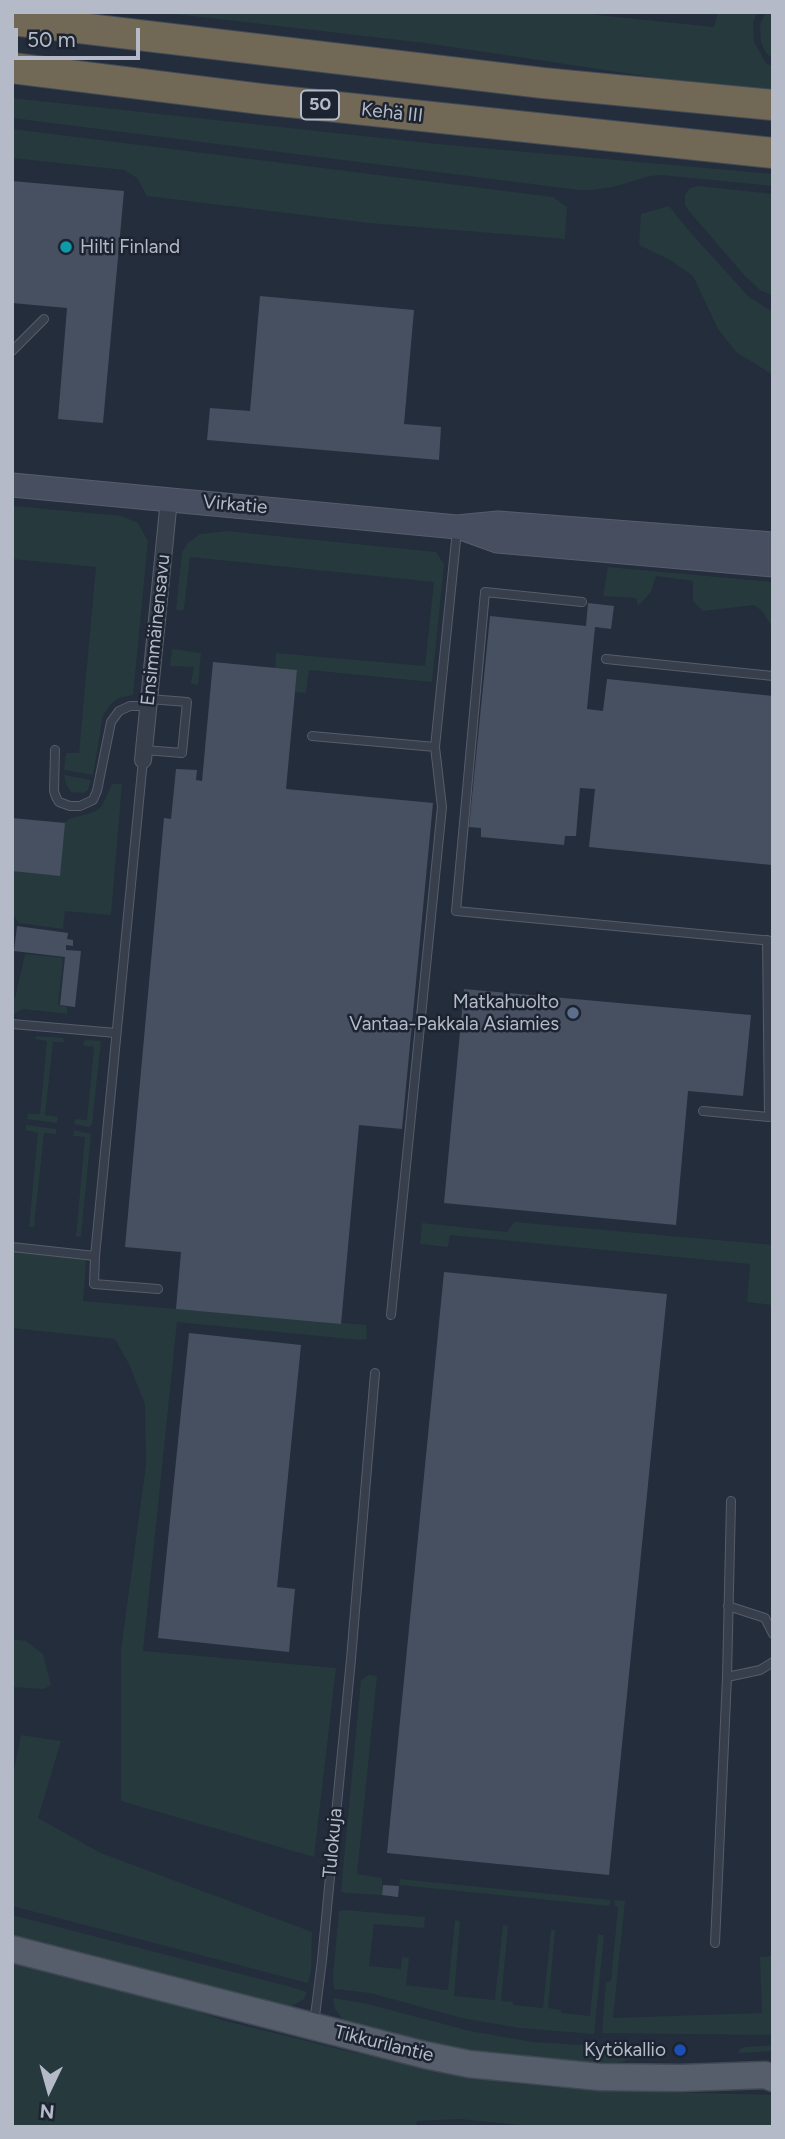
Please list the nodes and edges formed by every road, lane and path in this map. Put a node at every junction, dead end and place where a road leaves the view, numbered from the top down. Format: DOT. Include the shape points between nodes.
graph roads {
  1 [pos="12,20"];
  2 [pos="19,70"];
  3 [pos="773,105"];
  4 [pos="773,153"];
  5 [pos="44,319"];
  6 [pos="12,351"];
  7 [pos="12,485"];
  8 [pos="169,499"];
  9 [pos="457,527"];
  10 [pos="773,544"];
  11 [pos="773,565"];
  12 [pos="582,602"];
  13 [pos="606,659"];
  14 [pos="773,676"];
  15 [pos="149,702"];
  16 [pos="312,736"];
  17 [pos="436,747"];
  18 [pos="55,750"];
  19 [pos="143,755"];
  20 [pos="770,941"];
  21 [pos="12,1024"];
  22 [pos="116,1033"];
  23 [pos="703,1111"];
  24 [pos="12,1247"];
  25 [pos="95,1256"];
  26 [pos="159,1289"];
  27 [pos="391,1315"];
  28 [pos="375,1373"];
  29 [pos="731,1501"];
  30 [pos="729,1606"];
  31 [pos="773,1634"];
  32 [pos="773,1662"];
  33 [pos="727,1677"];
  34 [pos="715,1943"];
  35 [pos="12,1949"];
  36 [pos="313,2027"];
  37 [pos="770,2074"];
  1 -- 3 [label="highway" via="543,83"];
  2 -- 4 [label="highway, Kehä III / 50"];
  5 -- 6 [label="lane"];
  7 -- 8 [label="street, Virkatie"];
  8 -- 9 [label="street, Virkatie"];
  8 -- 15 [label="street, Ensimmäinensavu"];
  9 -- 10 [label="street, Virkatie" via="498,523"];
  9 -- 11 [label="street, Virkatie" via="497,541"];
  9 -- 17 [label="lane"];
  12 -- 20 [label="lane" via="485,592 456,911"];
  13 -- 14 [label="lane"];
  15 -- 18 [label="lane" via="119,711 111,722 93,800 80,806 59,802 54,791"];
  15 -- 19 [label="street, Ensimmäinensavu"];
  15 -- 19 [label="lane" via="187,702 182,753"];
  16 -- 17 [label="lane"];
  17 -- 27 [label="lane" via="442,807"];
  19 -- 22 [label="lane"];
  20 -- 23 [label="lane" via="769,1117"];
  21 -- 22 [label="lane"];
  22 -- 25 [label="lane"];
  24 -- 25 [label="lane"];
  25 -- 26 [label="lane" via="94,1284"];
  28 -- 36 [label="lane, Tulokuja"];
  29 -- 30 [label="lane"];
  30 -- 31 [label="lane" via="765,1618"];
  30 -- 33 [label="lane"];
  32 -- 33 [label="lane" via="760,1670"];
  33 -- 34 [label="lane"];
  35 -- 36 [label="main road, Tikkurilantie"];
  36 -- 37 [label="main road, Tikkurilantie" via="425,2055 527,2071 620,2078"];
}
